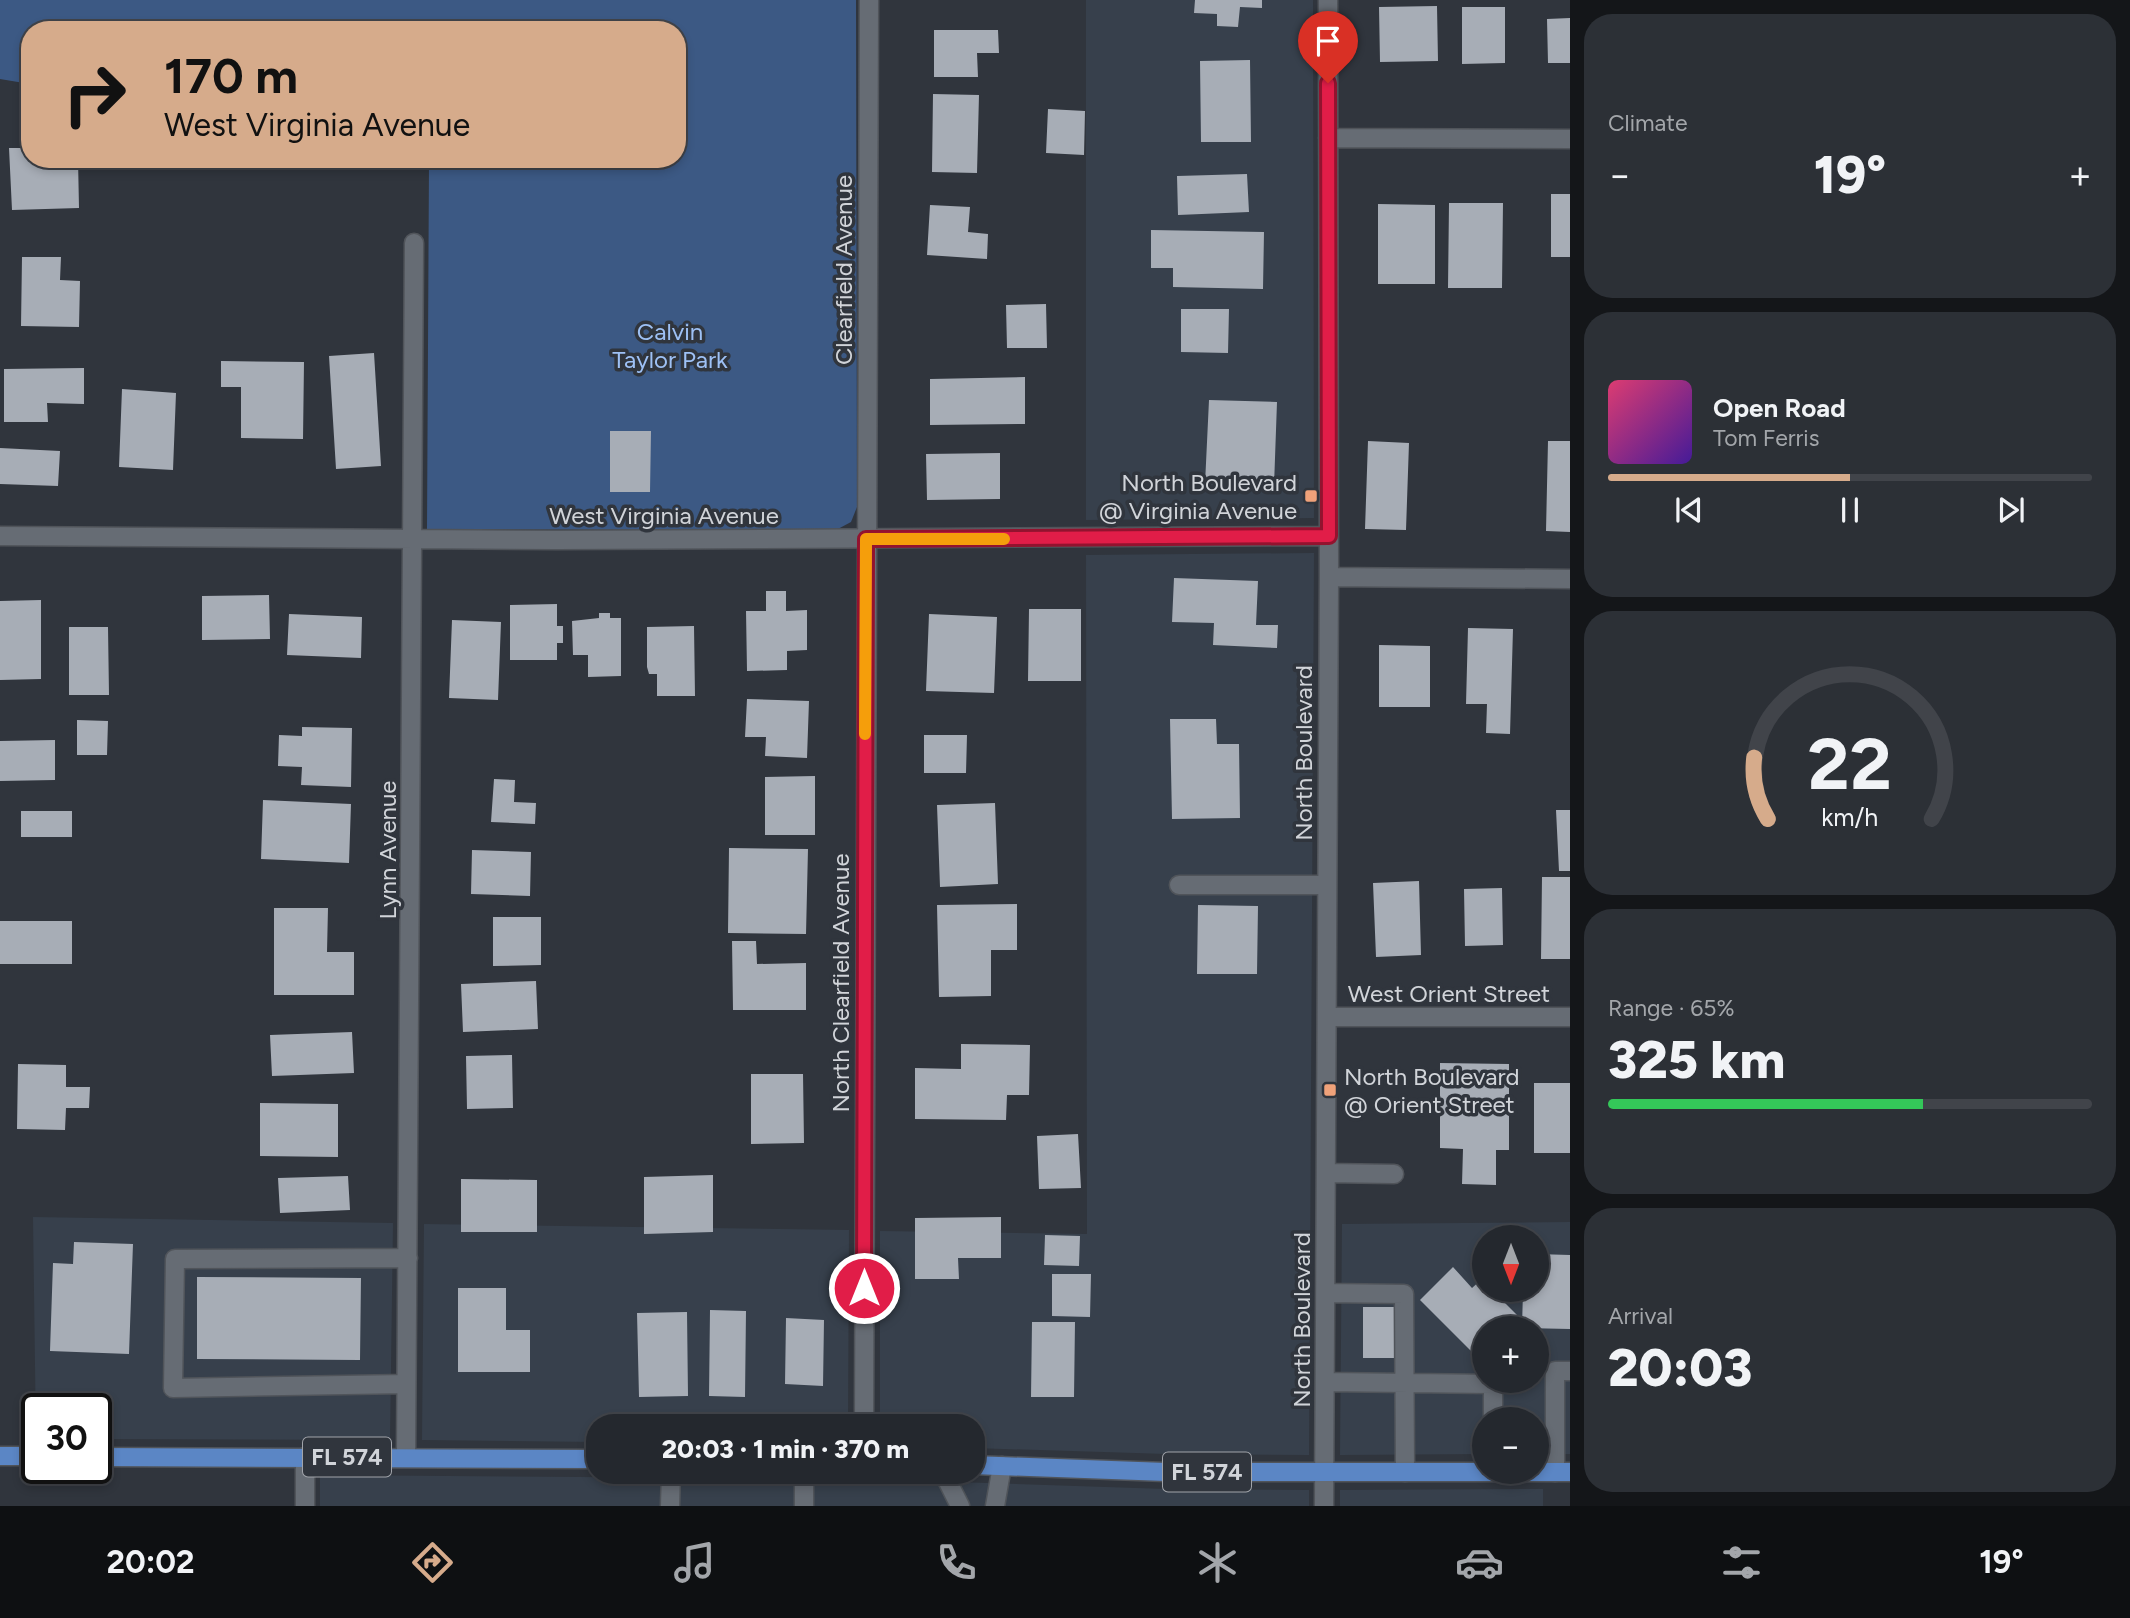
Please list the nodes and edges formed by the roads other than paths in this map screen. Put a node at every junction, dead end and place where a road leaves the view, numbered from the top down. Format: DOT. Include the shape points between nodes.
graph roads {
  1 [pos="869,0"];
  2 [pos="1328,0"];
  3 [pos="1328,138"];
  4 [pos="1570,139"];
  5 [pos="414,243"];
  6 [pos="0,536"];
  7 [pos="1329,536"];
  8 [pos="866,539"];
  9 [pos="414,540"];
  10 [pos="1329,577"];
  11 [pos="1570,579"];
  12 [pos="1179,885"];
  13 [pos="1326,886"];
  14 [pos="1327,1017"];
  15 [pos="1570,1017"];
  16 [pos="1326,1173"];
  17 [pos="1394,1174"];
  18 [pos="408,1258"];
  19 [pos="1325,1293"];
  20 [pos="1570,1371"];
  21 [pos="1325,1382"];
  22 [pos="1404,1383"];
  23 [pos="407,1384"];
  24 [pos="1493,1407"];
  25 [pos="864,1414"];
  26 [pos="0,1456"];
  27 [pos="21,1456"];
  28 [pos="112,1457"];
  29 [pos="305,1457"];
  30 [pos="406,1457"];
  31 [pos="586,1459"];
  32 [pos="985,1465"];
  33 [pos="1002,1466"];
  34 [pos="1324,1472"];
  35 [pos="1405,1472"];
  36 [pos="1472,1472"];
  37 [pos="1562,1472"];
  38 [pos="671,1484"];
  39 [pos="804,1484"];
  40 [pos="949,1484"];
  41 [pos="304,1506"];
  42 [pos="670,1506"];
  43 [pos="804,1506"];
  44 [pos="960,1506"];
  45 [pos="995,1506"];
  46 [pos="1324,1506"];
  1 -- 8 [label="street, Clearfield Avenue"];
  2 -- 3 [label="street, North Boulevard"];
  3 -- 4 [label="street"];
  3 -- 7 [label="street, North Boulevard"];
  5 -- 9 [label="street, Lynn Avenue"];
  6 -- 9 [label="street, West Virginia Avenue"];
  7 -- 8 [label="street, West Virginia Avenue"];
  7 -- 10 [label="street, North Boulevard"];
  8 -- 9 [label="street, West Virginia Avenue"];
  8 -- 25 [label="street, North Clearfield Avenue"];
  9 -- 18 [label="street, Lynn Avenue"];
  10 -- 11 [label="street"];
  10 -- 13 [label="street, North Boulevard"];
  12 -- 13 [label="street"];
  13 -- 14 [label="street, North Boulevard"];
  14 -- 15 [label="street, West Orient Street"];
  14 -- 16 [label="street, North Boulevard"];
  16 -- 17 [label="street"];
  16 -- 19 [label="street, North Boulevard"];
  18 -- 23 [label="street, Lynn Avenue"];
  18 -- 23 [label="street" via="175,1259 173,1388"];
  19 -- 21 [label="street, North Boulevard"];
  19 -- 22 [label="street" via="1404,1294"];
  20 -- 37 [label="street" via="1555,1371"];
  21 -- 22 [label="street"];
  21 -- 34 [label="street, North Boulevard"];
  22 -- 24 [label="street" via="1493,1384"];
  22 -- 35 [label="street"];
  23 -- 30 [label="street, Lynn Avenue"];
  26 -- 27 [label="main road"];
  28 -- 29 [label="main road, FL 574"];
  29 -- 30 [label="main road, FL 574"];
  29 -- 41 [label="street"];
  30 -- 31 [label="main road, FL 574"];
  32 -- 33 [label="main road, FL 574"];
  33 -- 34 [label="main road, FL 574"];
  33 -- 45 [label="street"];
  34 -- 35 [label="main road, FL 574"];
  34 -- 46 [label="street, North Boulevard"];
  35 -- 36 [label="main road, FL 574"];
  38 -- 42 [label="street"];
  39 -- 43 [label="street"];
  40 -- 44 [label="street"];
}
